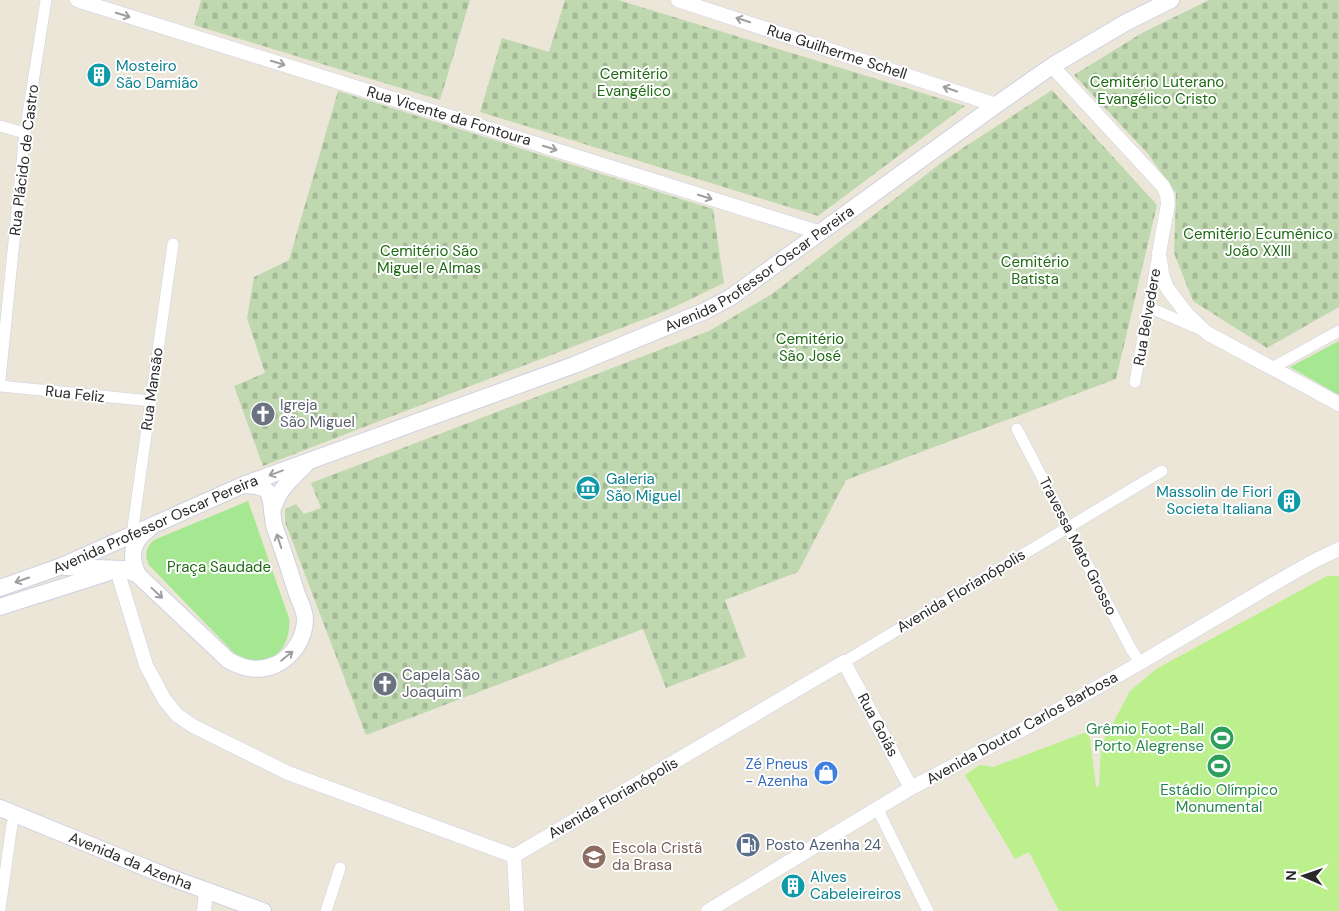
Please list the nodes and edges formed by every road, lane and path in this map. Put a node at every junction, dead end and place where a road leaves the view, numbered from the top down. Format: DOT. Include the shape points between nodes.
graph roads {
  1 [pos="46,0"];
  2 [pos="77,0"];
  3 [pos="678,0"];
  4 [pos="1171,0"];
  5 [pos="1052,66"];
  6 [pos="996,105"];
  7 [pos="0,126"];
  8 [pos="24,133"];
  9 [pos="821,233"];
  10 [pos="173,244"];
  11 [pos="1159,253"];
  12 [pos="1148,307"];
  13 [pos="1339,331"];
  14 [pos="1207,332"];
  15 [pos="1272,368"];
  16 [pos="0,380"];
  17 [pos="1135,382"];
  18 [pos="0,386"];
  19 [pos="150,401"];
  20 [pos="1339,404"];
  21 [pos="1017,429"];
  22 [pos="309,461"];
  23 [pos="1162,471"];
  24 [pos="243,485"];
  25 [pos="272,511"];
  26 [pos="159,522"];
  27 [pos="1068,527"];
  28 [pos="132,534"];
  29 [pos="1339,549"];
  30 [pos="62,566"];
  31 [pos="117,570"];
  32 [pos="138,575"];
  33 [pos="0,588"];
  34 [pos="0,607"];
  35 [pos="844,662"];
  36 [pos="1140,663"];
  37 [pos="911,788"];
  38 [pos="0,808"];
  39 [pos="877,808"];
  40 [pos="6,821"];
  41 [pos="514,856"];
  42 [pos="340,868"];
  43 [pos="205,901"];
  44 [pos="0,910"];
  45 [pos="231,911"];
  46 [pos="262,911"];
  47 [pos="326,911"];
  48 [pos="517,911"];
  49 [pos="708,911"];
  50 [pos="928,911"];
  1 -- 8 [label="street, Rua Plácido de Castro"];
  2 -- 9 [label="street, Rua Vicente da Fontoura, one-way"];
  6 -- 3 [label="street, Rua Guilherme Schell, one-way"];
  4 -- 5 [label="main road, Avenida Professor Oscar Pereira"];
  5 -- 6 [label="main road, Avenida Professor Oscar Pereira"];
  5 -- 11 [label="street" via="1162,186 1168,204"];
  6 -- 9 [label="main road, Avenida Professor Oscar Pereira"];
  7 -- 8 [label="street"];
  8 -- 16 [label="street, Rua Plácido de Castro"];
  9 -- 22 [label="main road, Avenida Professor Oscar Pereira" via="731,297 705,311 574,365"];
  10 -- 19 [label="street, Rua Mansão"];
  11 -- 12 [label="street, Rua Belvedere"];
  11 -- 14 [label="street" via="1167,288 1187,314"];
  12 -- 14 [label="street"];
  12 -- 17 [label="street, Rua Belvedere"];
  13 -- 15 [label="street"];
  14 -- 15 [label="street"];
  15 -- 20 [label="street"];
  18 -- 19 [label="street, Rua Feliz"];
  19 -- 28 [label="street, Rua Mansão"];
  21 -- 27 [label="street, Travessa Mato Grosso"];
  22 -- 24 [label="main road, Avenida Professor Oscar Pereira, one-way"];
  22 -- 25 [label="main road, Avenida Professor Oscar Pereira" via="282,488"];
  23 -- 27 [label="street, Avenida Florianópolis"];
  24 -- 25 [label="main road" via="259,486 267,492"];
  24 -- 26 [label="main road, Avenida Professor Oscar Pereira"];
  32 -- 25 [label="main road, one-way" via="228,660 253,670 278,664 295,650 303,634 305,617"];
  26 -- 28 [label="main road, Avenida Professor Oscar Pereira"];
  26 -- 32 [label="main road" via="143,533 133,548 132,558"];
  27 -- 35 [label="street, Avenida Florianópolis"];
  27 -- 36 [label="street, Travessa Mato Grosso"];
  28 -- 30 [label="main road, Avenida Professor Oscar Pereira"];
  29 -- 36 [label="street, Avenida Doutor Carlos Barbosa"];
  30 -- 31 [label="main road"];
  30 -- 33 [label="main road, Avenida Professor Oscar Pereira, one-way"];
  31 -- 32 [label="main road"];
  31 -- 34 [label="main road, Avenida Professor Oscar Pereira"];
  31 -- 41 [label="street" via="146,665 164,699 177,715 288,773"];
  35 -- 37 [label="street, Rua Goiás"];
  35 -- 41 [label="street, Avenida Florianópolis"];
  36 -- 37 [label="street, Avenida Doutor Carlos Barbosa"];
  37 -- 39 [label="street, Avenida Doutor Carlos Barbosa"];
  38 -- 43 [label="main road, Avenida da Azenha"];
  39 -- 49 [label="street, Avenida Doutor Carlos Barbosa"];
  39 -- 50 [label="street"];
  40 -- 43 [label="main road, Avenida da Azenha"];
  40 -- 44 [label="street"];
  41 -- 48 [label="street"];
  42 -- 47 [label="street"];
  43 -- 45 [label="main road, Avenida da Azenha"];
  43 -- 46 [label="main road, Avenida da Azenha"];
}
